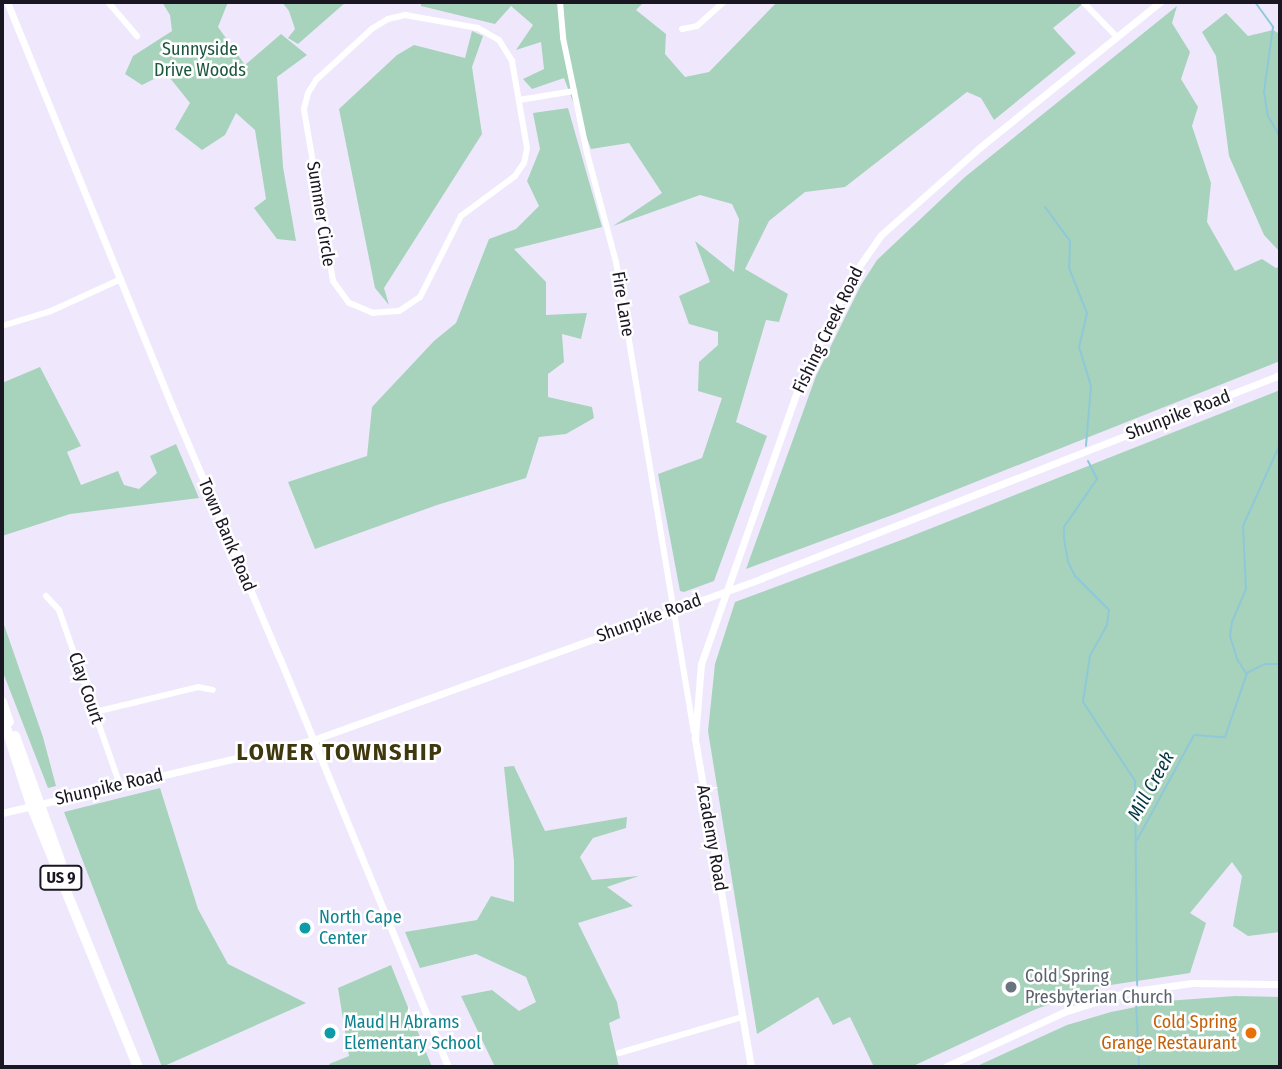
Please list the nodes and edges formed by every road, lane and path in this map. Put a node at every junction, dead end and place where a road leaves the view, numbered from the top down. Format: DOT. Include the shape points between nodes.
graph roads {
  1 [pos="7,2"];
  2 [pos="108,2"];
  3 [pos="560,2"];
  4 [pos="724,2"];
  5 [pos="1083,2"];
  6 [pos="1160,2"];
  7 [pos="682,29"];
  8 [pos="137,36"];
  9 [pos="1117,37"];
  10 [pos="574,91"];
  11 [pos="519,100"];
  12 [pos="121,279"];
  13 [pos="2,326"];
  14 [pos="1280,375"];
  15 [pos="725,591"];
  16 [pos="46,596"];
  17 [pos="674,610"];
  18 [pos="214,690"];
  19 [pos="2,702"];
  20 [pos="95,712"];
  21 [pos="2,715"];
  22 [pos="695,738"];
  23 [pos="313,740"];
  24 [pos="120,785"];
  25 [pos="36,804"];
  26 [pos="2,813"];
  27 [pos="1280,984"];
  28 [pos="742,1017"];
  29 [pos="619,1053"];
  30 [pos="138,1067"];
  31 [pos="448,1067"];
  32 [pos="751,1067"];
  33 [pos="945,1067"];
  1 -- 12 [label="street, Town Bank Road"];
  2 -- 8 [label="street"];
  3 -- 10 [label="street, Fire Lane"];
  4 -- 7 [label="street" via="697,26"];
  5 -- 9 [label="street"];
  6 -- 9 [label="street, Fishing Creek Road"];
  9 -- 15 [label="street, Fishing Creek Road" via="930,190 865,256 799,386"];
  10 -- 11 [label="street"];
  10 -- 17 [label="street, Fire Lane" via="616,262"];
  11 -- 11 [label="street, Summer Circle" via="527,140 524,163 510,181 461,216 420,297 382,314 349,303 330,273 304,117 305,101 316,80 381,23 413,16 493,35 509,54"];
  12 -- 13 [label="street" via="51,311"];
  12 -- 23 [label="street, Town Bank Road"];
  14 -- 15 [label="street, Shunpike Road"];
  15 -- 17 [label="street, Shunpike Road"];
  15 -- 22 [label="street, Fishing Creek Road" via="701,664"];
  16 -- 20 [label="street, Clay Court" via="59,610"];
  17 -- 22 [label="street, Academy Road"];
  17 -- 23 [label="street, Shunpike Road"];
  18 -- 20 [label="street" via="198,687"];
  19 -- 25 [label="highway, US 9"];
  20 -- 24 [label="street, Clay Court"];
  21 -- 25 [label="highway, US 9"];
  22 -- 28 [label="street, Academy Road"];
  23 -- 24 [label="street, Shunpike Road"];
  23 -- 31 [label="street, Town Bank Road"];
  24 -- 25 [label="street, Shunpike Road"];
  25 -- 26 [label="street, Shunpike Road"];
  25 -- 30 [label="highway, US 9"];
  27 -- 33 [label="street" via="1192,983 1118,995 1064,1012"];
  28 -- 29 [label="street"];
  28 -- 32 [label="street, Academy Road"];
}
